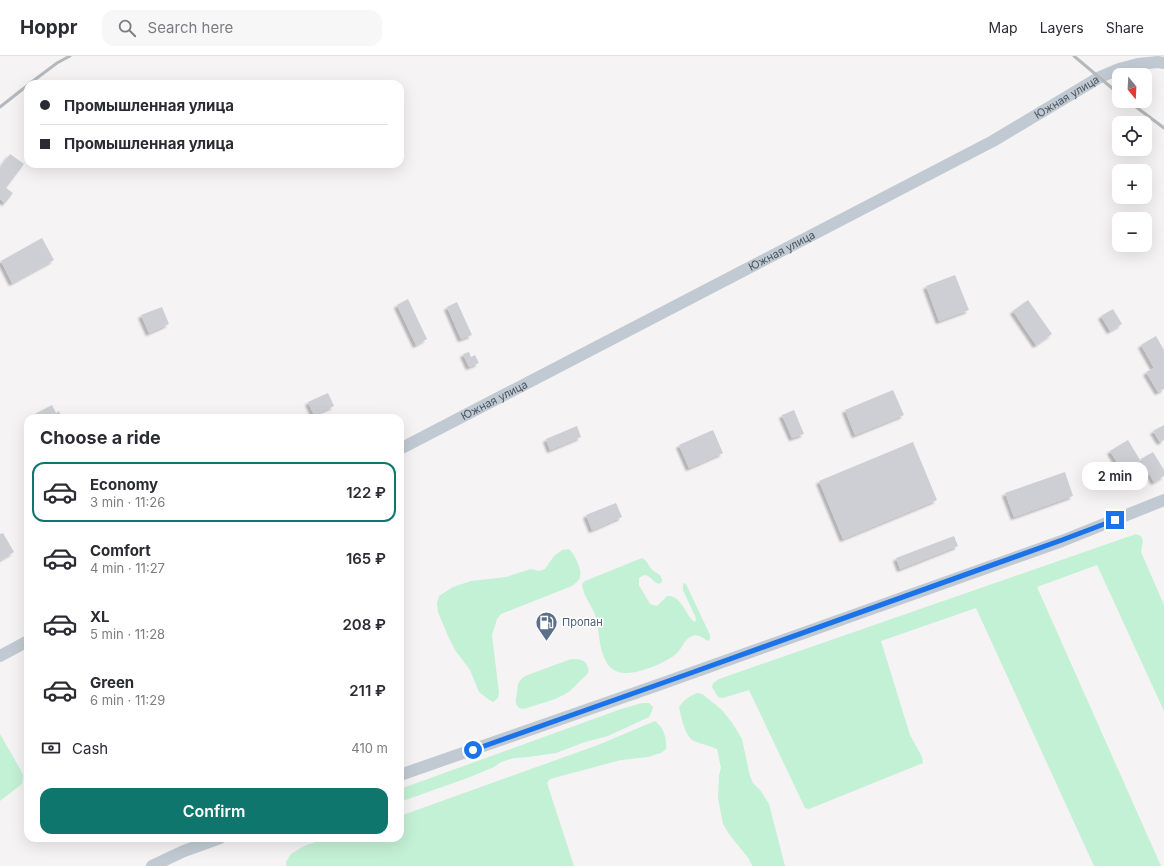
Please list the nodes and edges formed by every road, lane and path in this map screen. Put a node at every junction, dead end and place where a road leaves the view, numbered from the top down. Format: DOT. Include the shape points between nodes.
graph roads {
  1 [pos="1164,63"];
  2 [pos="404,446"];
  3 [pos="1164,500"];
  4 [pos="24,643"];
  5 [pos="0,656"];
  6 [pos="404,774"];
  7 [pos="209,842"];
  8 [pos="152,866"];
  1 -- 2 [label="street, Южная улица" via="1138,64 1100,77 993,141"];
  3 -- 6 [label="street" via="1055,543"];
  4 -- 5 [label="street"];
  7 -- 8 [label="street"];
}
